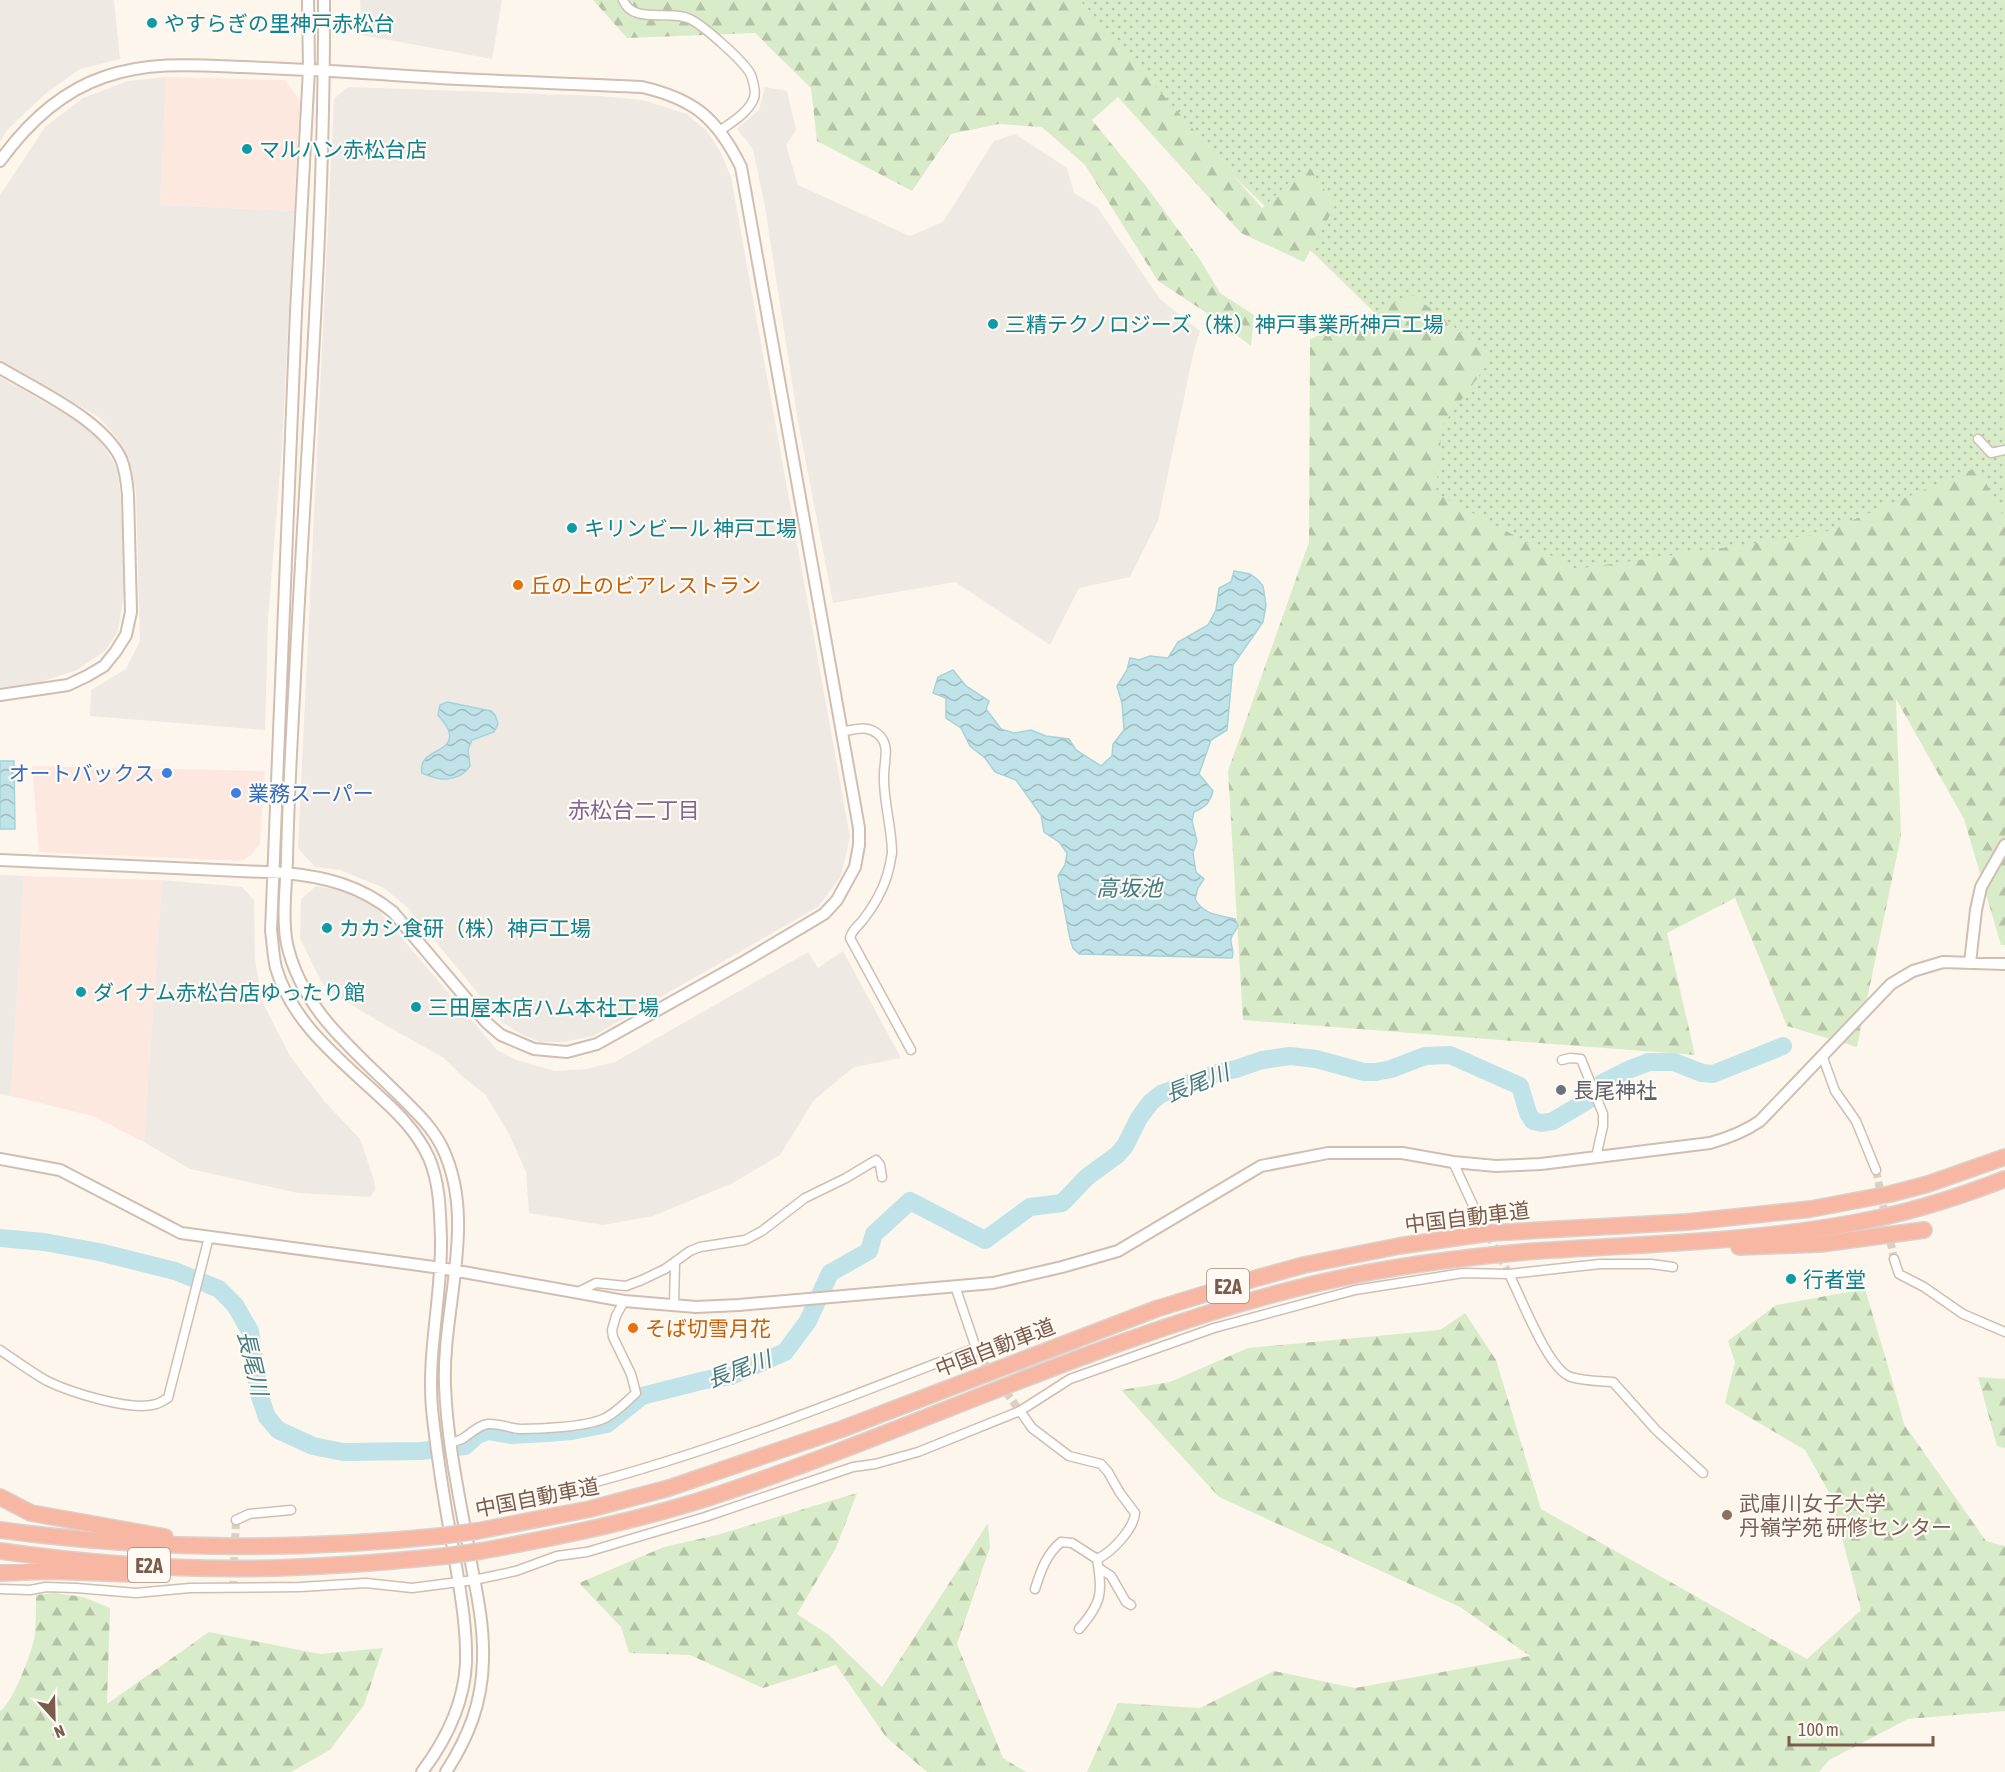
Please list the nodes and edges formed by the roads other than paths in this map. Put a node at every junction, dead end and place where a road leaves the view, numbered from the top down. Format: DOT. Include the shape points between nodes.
graph roads {
  1 [pos="308,0"];
  2 [pos="324,0"];
  3 [pos="623,0"];
  4 [pos="309,69"];
  5 [pos="325,70"];
  6 [pos="721,130"];
  7 [pos="0,162"];
  8 [pos="0,368"];
  9 [pos="1978,440"];
  10 [pos="2005,450"];
  11 [pos="0,695"];
  12 [pos="841,732"];
  13 [pos="2005,845"];
  14 [pos="0,860"];
  15 [pos="273,872"];
  16 [pos="286,873"];
  17 [pos="1970,963"];
  18 [pos="2005,964"];
  19 [pos="911,1050"];
  20 [pos="1822,1055"];
  21 [pos="1562,1060"];
  22 [pos="2005,1157"];
  23 [pos="1596,1158"];
  24 [pos="0,1159"];
  25 [pos="1453,1162"];
  26 [pos="1876,1170"];
  27 [pos="882,1177"];
  28 [pos="2005,1179"];
  29 [pos="1477,1214"];
  30 [pos="1924,1230"];
  31 [pos="208,1237"];
  32 [pos="1643,1245"];
  33 [pos="1894,1259"];
  34 [pos="675,1262"];
  35 [pos="1673,1267"];
  36 [pos="441,1268"];
  37 [pos="455,1271"];
  38 [pos="1509,1274"];
  39 [pos="955,1286"];
  40 [pos="578,1292"];
  41 [pos="624,1301"];
  42 [pos="674,1305"];
  43 [pos="2005,1332"];
  44 [pos="0,1350"];
  45 [pos="1020,1411"];
  46 [pos="451,1442"];
  47 [pos="1703,1473"];
  48 [pos="581,1486"];
  49 [pos="0,1497"];
  50 [pos="291,1510"];
  51 [pos="236,1520"];
  52 [pos="0,1530"];
  53 [pos="219,1547"];
  54 [pos="0,1551"];
  55 [pos="1098,1564"];
  56 [pos="299,1568"];
  57 [pos="0,1572"];
  58 [pos="474,1580"];
  59 [pos="459,1581"];
  60 [pos="1035,1588"];
  61 [pos="0,1589"];
  62 [pos="1131,1605"];
  63 [pos="1079,1629"];
  64 [pos="422,1772"];
  65 [pos="446,1772"];
  1 -- 4 [label="street"];
  2 -- 5 [label="street"];
  3 -- 6 [label="street" via="632,11 688,18 703,27 750,74 754,98"];
  4 -- 5 [label="street"];
  4 -- 7 [label="street" via="166,66 104,77 44,112 26,127"];
  4 -- 15 [label="street"];
  5 -- 6 [label="street" via="642,87 689,104"];
  5 -- 16 [label="street" via="321,233"];
  6 -- 12 [label="street" via="741,167"];
  8 -- 11 [label="street" via="89,422 110,441 120,458 127,476 131,612 126,634 104,666 68,685"];
  9 -- 10 [label="street" via="1991,453"];
  12 -- 16 [label="street" via="859,845 855,867 837,900 808,925 583,1049 551,1052 501,1035 393,912 377,899 334,881"];
  12 -- 19 [label="street" via="870,729 885,744 884,777 892,856 879,896 850,938"];
  13 -- 17 [label="street" via="1981,887"];
  14 -- 15 [label="street"];
  15 -- 16 [label="street"];
  15 -- 36 [label="street" via="271,931 276,966 290,1002 313,1034 406,1121 421,1142 440,1197"];
  16 -- 37 [label="street" via="286,940 307,996 336,1034 427,1123 441,1146 457,1199"];
  17 -- 18 [label="street"];
  17 -- 20 [label="street" via="1943,962 1913,971 1892,984"];
  20 -- 23 [label="street" via="1760,1121 1744,1131 1710,1143"];
  20 -- 26 [label="street" via="1835,1091 1856,1121"];
  21 -- 23 [label="street" via="1581,1059 1600,1107 1603,1126"];
  22 -- 53 [label="highway, 中国自動車道 / E2A, bridge" via="1928,1184 1811,1209 1687,1222 1489,1233 1304,1265 1156,1309 842,1429 669,1488 590,1509 441,1536 316,1546"];
  23 -- 25 [label="street" via="1496,1166"];
  24 -- 31 [label="street" via="60,1170 181,1233"];
  25 -- 29 [label="street"];
  25 -- 39 [label="street" via="1402,1153 1363,1152 1328,1153 1261,1166 1118,1251 993,1283"];
  27 -- 34 [label="street" via="876,1160 805,1198 762,1232 745,1240 700,1247"];
  28 -- 32 [label="highway, 中国自動車道 / E2A" via="1937,1203 1856,1223 1773,1235"];
  30 -- 32 [label="highway" via="1797,1245"];
  31 -- 36 [label="street"];
  31 -- 44 [label="street" via="168,1398 155,1404 90,1398 47,1381"];
  32 -- 56 [label="highway, 中国自動車道 / E2A, bridge" via="1446,1260 1311,1285 1213,1312 1105,1349 717,1495 562,1536 481,1551"];
  33 -- 43 [label="street" via="1899,1274 1963,1314"];
  34 -- 40 [label="street" via="626,1286 596,1283"];
  34 -- 42 [label="street"];
  35 -- 38 [label="street" via="1600,1264"];
  36 -- 37 [label="street"];
  36 -- 59 [label="street" via="432,1406"];
  37 -- 40 [label="street"];
  37 -- 46 [label="street" via="445,1343"];
  38 -- 45 [label="street" via="1463,1273 1355,1290 1214,1328 1070,1379"];
  38 -- 47 [label="street" via="1554,1364 1569,1377 1613,1382 1656,1430"];
  39 -- 42 [label="street" via="739,1305"];
  39 -- 48 [label="street" via="977,1351 637,1472"];
  40 -- 41 [label="street"];
  41 -- 42 [label="street"];
  41 -- 46 [label="street" via="612,1330 636,1393 612,1414 573,1426 519,1429 489,1424 459,1442"];
  45 -- 55 [label="street" via="1032,1428 1069,1456 1101,1464 1135,1513 1128,1531"];
  45 -- 58 [label="street" via="918,1452 853,1467 616,1544"];
  46 -- 58 [label="street"];
  49 -- 53 [label="highway" via="31,1513"];
  50 -- 51 [label="street"];
  52 -- 53 [label="highway, 中国自動車道 / E2A" via="100,1541"];
  54 -- 56 [label="highway, 中国自動車道 / E2A" via="164,1566"];
  55 -- 60 [label="street" via="1072,1543 1061,1542 1043,1562"];
  55 -- 62 [label="street"];
  55 -- 63 [label="street" via="1100,1597"];
  56 -- 57 [label="highway" via="201,1576"];
  58 -- 59 [label="street"];
  58 -- 65 [label="street" via="483,1662 477,1711"];
  59 -- 61 [label="street" via="411,1588 366,1583 136,1593 46,1587"];
  59 -- 64 [label="street" via="466,1665 459,1708 440,1748"];
}
